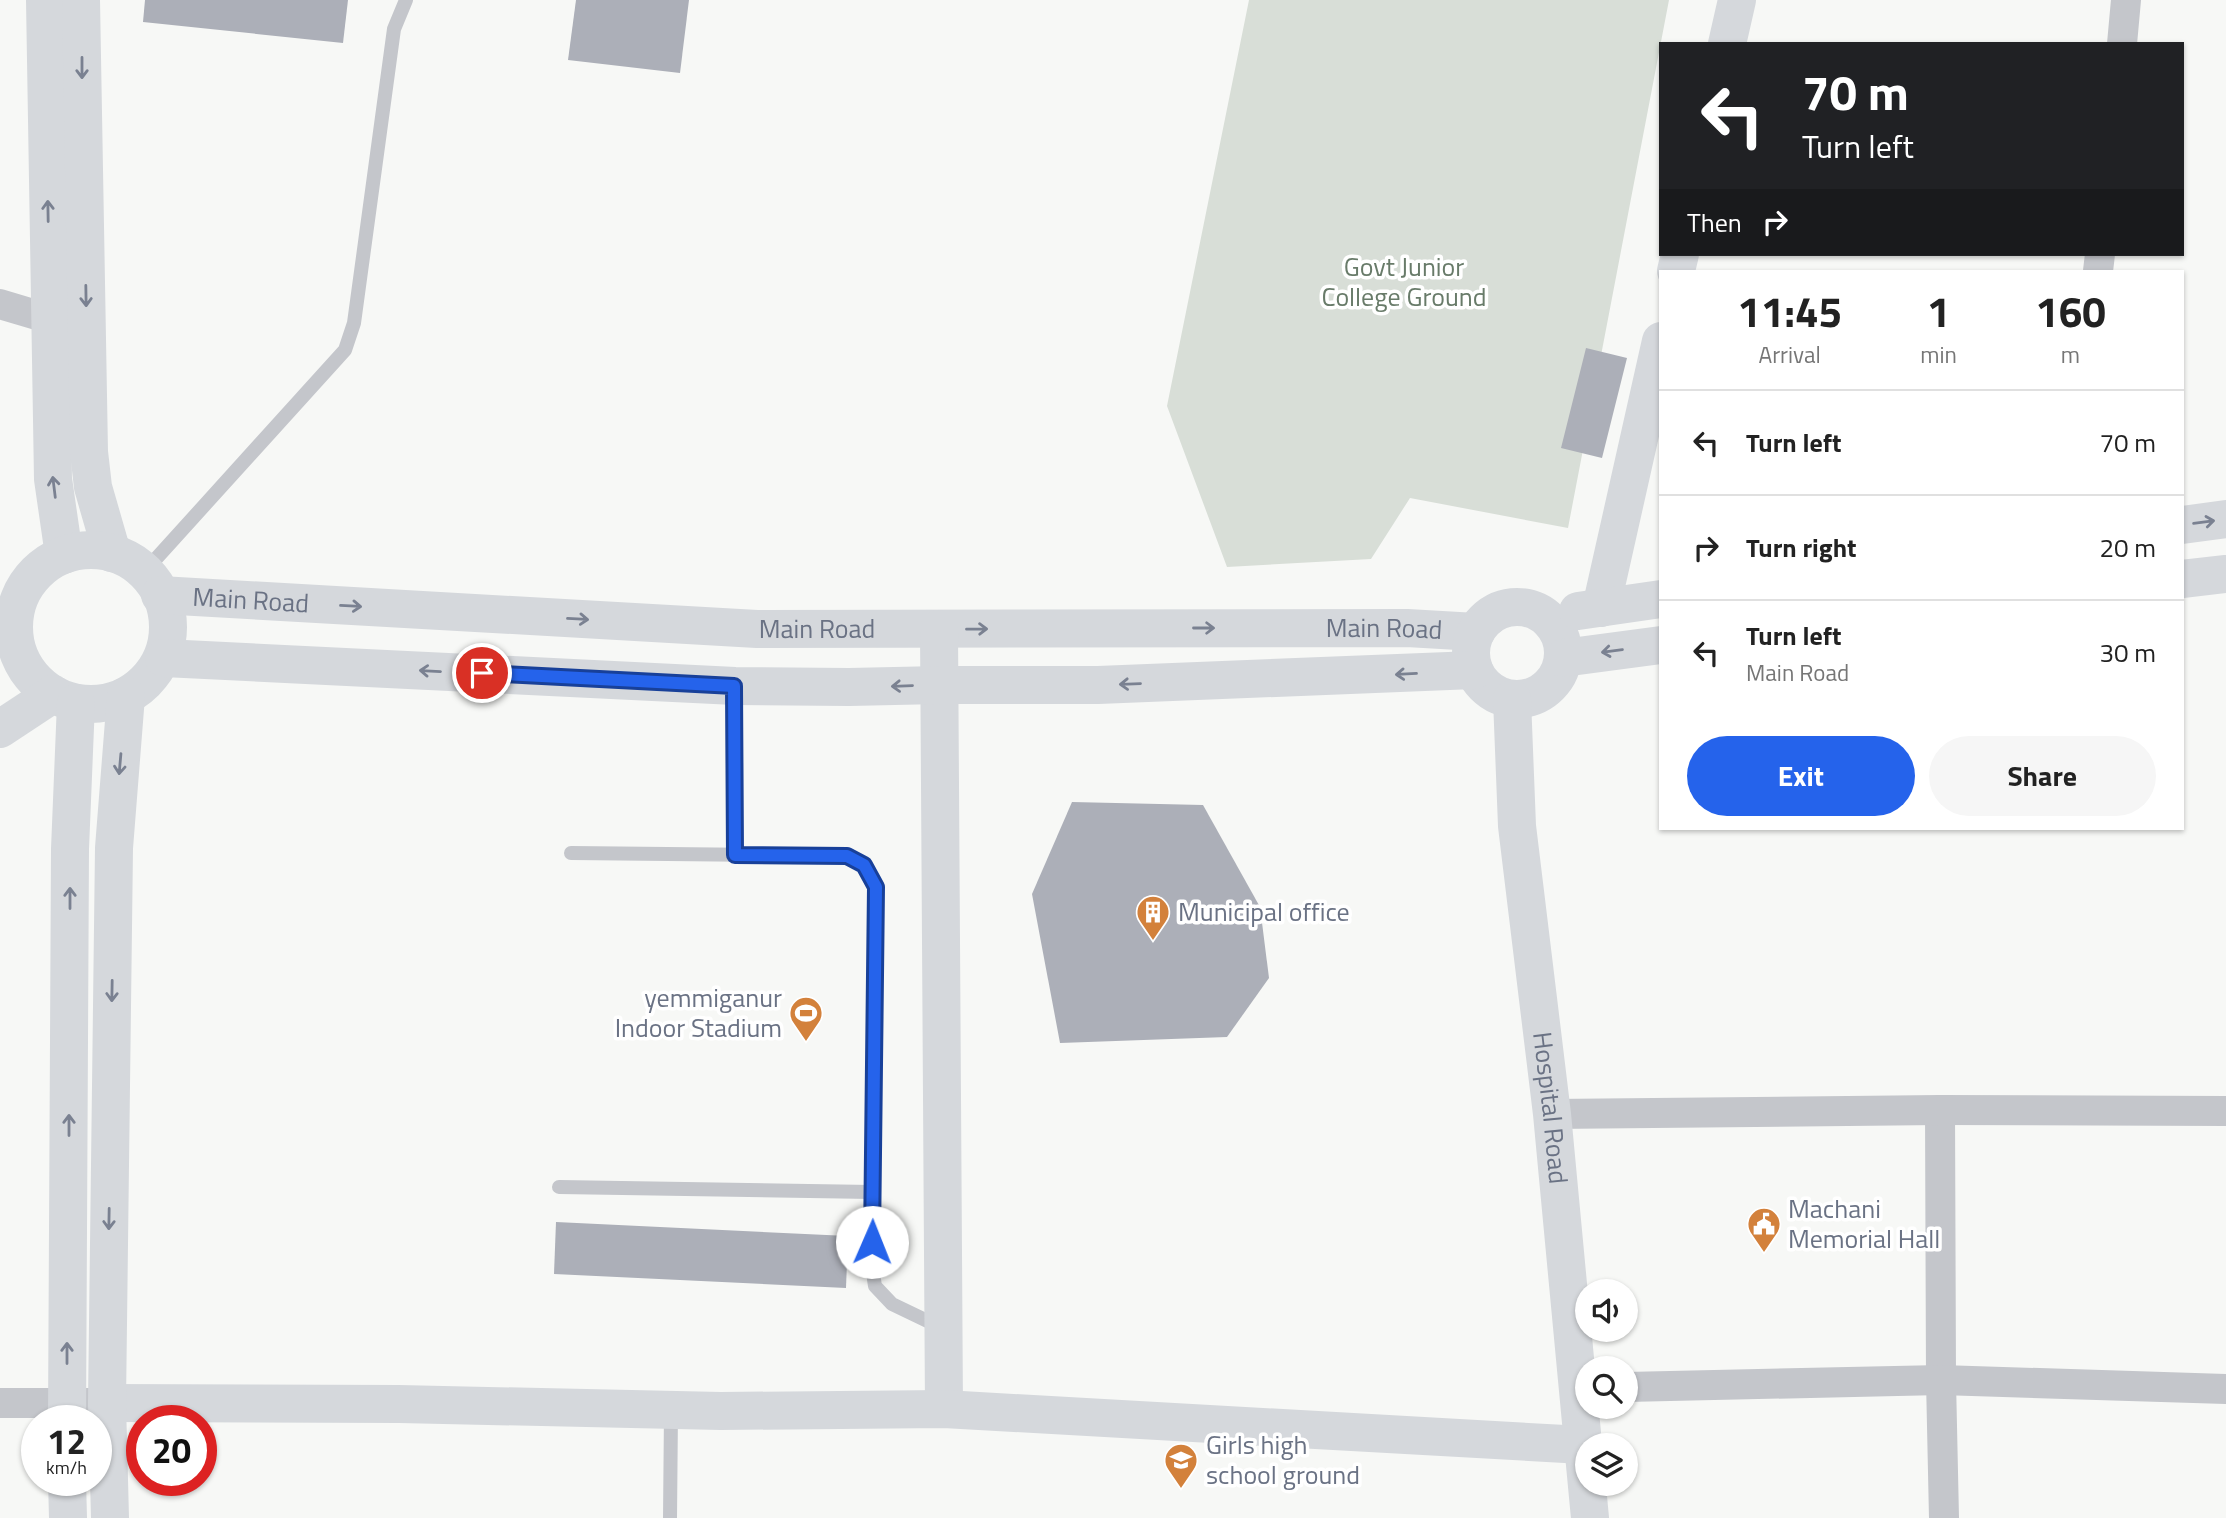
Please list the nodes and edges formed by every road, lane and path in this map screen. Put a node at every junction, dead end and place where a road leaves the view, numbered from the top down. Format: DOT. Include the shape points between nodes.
graph roads {
  1 [pos="45,0"];
  2 [pos="81,0"];
  3 [pos="406,0"];
  4 [pos="1737,0"];
  5 [pos="2126,0"];
  6 [pos="1727,42"];
  7 [pos="2122,42"];
  8 [pos="0,304"];
  9 [pos="50,319"];
  10 [pos="1659,350"];
  11 [pos="2226,519"];
  12 [pos="2184,524"];
  13 [pos="64,555"];
  14 [pos="139,573"];
  15 [pos="2226,574"];
  16 [pos="2184,579"];
  17 [pos="1659,599"];
  18 [pos="1601,608"];
  19 [pos="1544,616"];
  20 [pos="939,629"];
  21 [pos="1476,632"];
  22 [pos="1659,645"];
  23 [pos="1563,657"];
  24 [pos="164,658"];
  25 [pos="10,662"];
  26 [pos="1474,670"];
  27 [pos="940,685"];
  28 [pos="734,686"];
  29 [pos="126,696"];
  30 [pos="64,698"];
  31 [pos="1512,699"];
  32 [pos="0,729"];
  33 [pos="571,853"];
  34 [pos="735,855"];
  35 [pos="1940,1110"];
  36 [pos="2226,1111"];
  37 [pos="1552,1114"];
  38 [pos="559,1187"];
  39 [pos="873,1192"];
  40 [pos="943,1329"];
  41 [pos="1579,1356"];
  42 [pos="1941,1380"];
  43 [pos="1638,1387"];
  44 [pos="2226,1389"];
  45 [pos="0,1403"];
  46 [pos="107,1403"];
  47 [pos="67,1405"];
  48 [pos="98,1405"];
  49 [pos="21,1406"];
  50 [pos="944,1409"];
  51 [pos="671,1410"];
  52 [pos="1575,1446"];
  53 [pos="67,1496"];
  54 [pos="1588,1496"];
  55 [pos="68,1518"];
  56 [pos="110,1518"];
  57 [pos="670,1518"];
  58 [pos="1590,1518"];
  59 [pos="1944,1518"];
  9 -- 1 [label="street, one-way"];
  2 -- 14 [label="street, one-way" via="89,452 93,487"];
  3 -- 14 [label="lane" via="394,29 354,323 345,350"];
  4 -- 6 [label="street"];
  5 -- 7 [label="street"];
  8 -- 9 [label="street"];
  13 -- 9 [label="street, one-way" via="53,479"];
  10 -- 18 [label="street"];
  12 -- 11 [label="street, one-way"];
  13 -- 14 [label="street" via="88,550"];
  13 -- 25 [label="street" via="42,567 25,586 16,609"];
  14 -- 20 [label="street, Main Road, one-way" via="757,629"];
  14 -- 24 [label="street" via="166,607 169,633"];
  15 -- 16 [label="street"];
  17 -- 18 [label="street, Main Road"];
  18 -- 19 [label="street, Main Road"];
  19 -- 21 [label="street, Main Road" via="1514,607 1498,611"];
  19 -- 23 [label="street" via="1562,642"];
  20 -- 21 [label="street, Main Road, one-way" via="1407,628"];
  20 -- 27 [label="street"];
  21 -- 26 [label="street, Main Road" via="1471,648"];
  22 -- 23 [label="street, one-way"];
  23 -- 31 [label="street" via="1551,684 1533,696"];
  28 -- 24 [label="street, Main Road, one-way"];
  24 -- 29 [label="street" via="148,681"];
  25 -- 30 [label="street"];
  26 -- 27 [label="street, Main Road, one-way" via="1098,685"];
  26 -- 31 [label="street" via="1485,687"];
  27 -- 28 [label="street, Main Road, one-way"];
  27 -- 40 [label="street"];
  28 -- 34 [label="lane"];
  29 -- 30 [label="street" via="101,704"];
  29 -- 46 [label="street, one-way" via="114,848"];
  30 -- 32 [label="street"];
  47 -- 30 [label="street, one-way" via="71,822"];
  31 -- 37 [label="street, Hospital Road" via="1517,826"];
  33 -- 34 [label="lane"];
  34 -- 39 [label="lane" via="847,856 864,865 876,887"];
  35 -- 36 [label="street"];
  35 -- 37 [label="street"];
  35 -- 42 [label="street"];
  37 -- 41 [label="street, Hospital Road"];
  38 -- 39 [label="lane"];
  39 -- 40 [label="lane" via="875,1286 892,1304"];
  40 -- 50 [label="street"];
  42 -- 43 [label="street"];
  42 -- 44 [label="street"];
  42 -- 59 [label="street"];
  45 -- 49 [label="street"];
  46 -- 48 [label="street"];
  46 -- 51 [label="street"];
  46 -- 56 [label="street"];
  50 -- 51 [label="street"];
  50 -- 52 [label="street"];
  51 -- 57 [label="lane"];
  53 -- 55 [label="street"];
  54 -- 58 [label="street, Hospital Road"];
}
